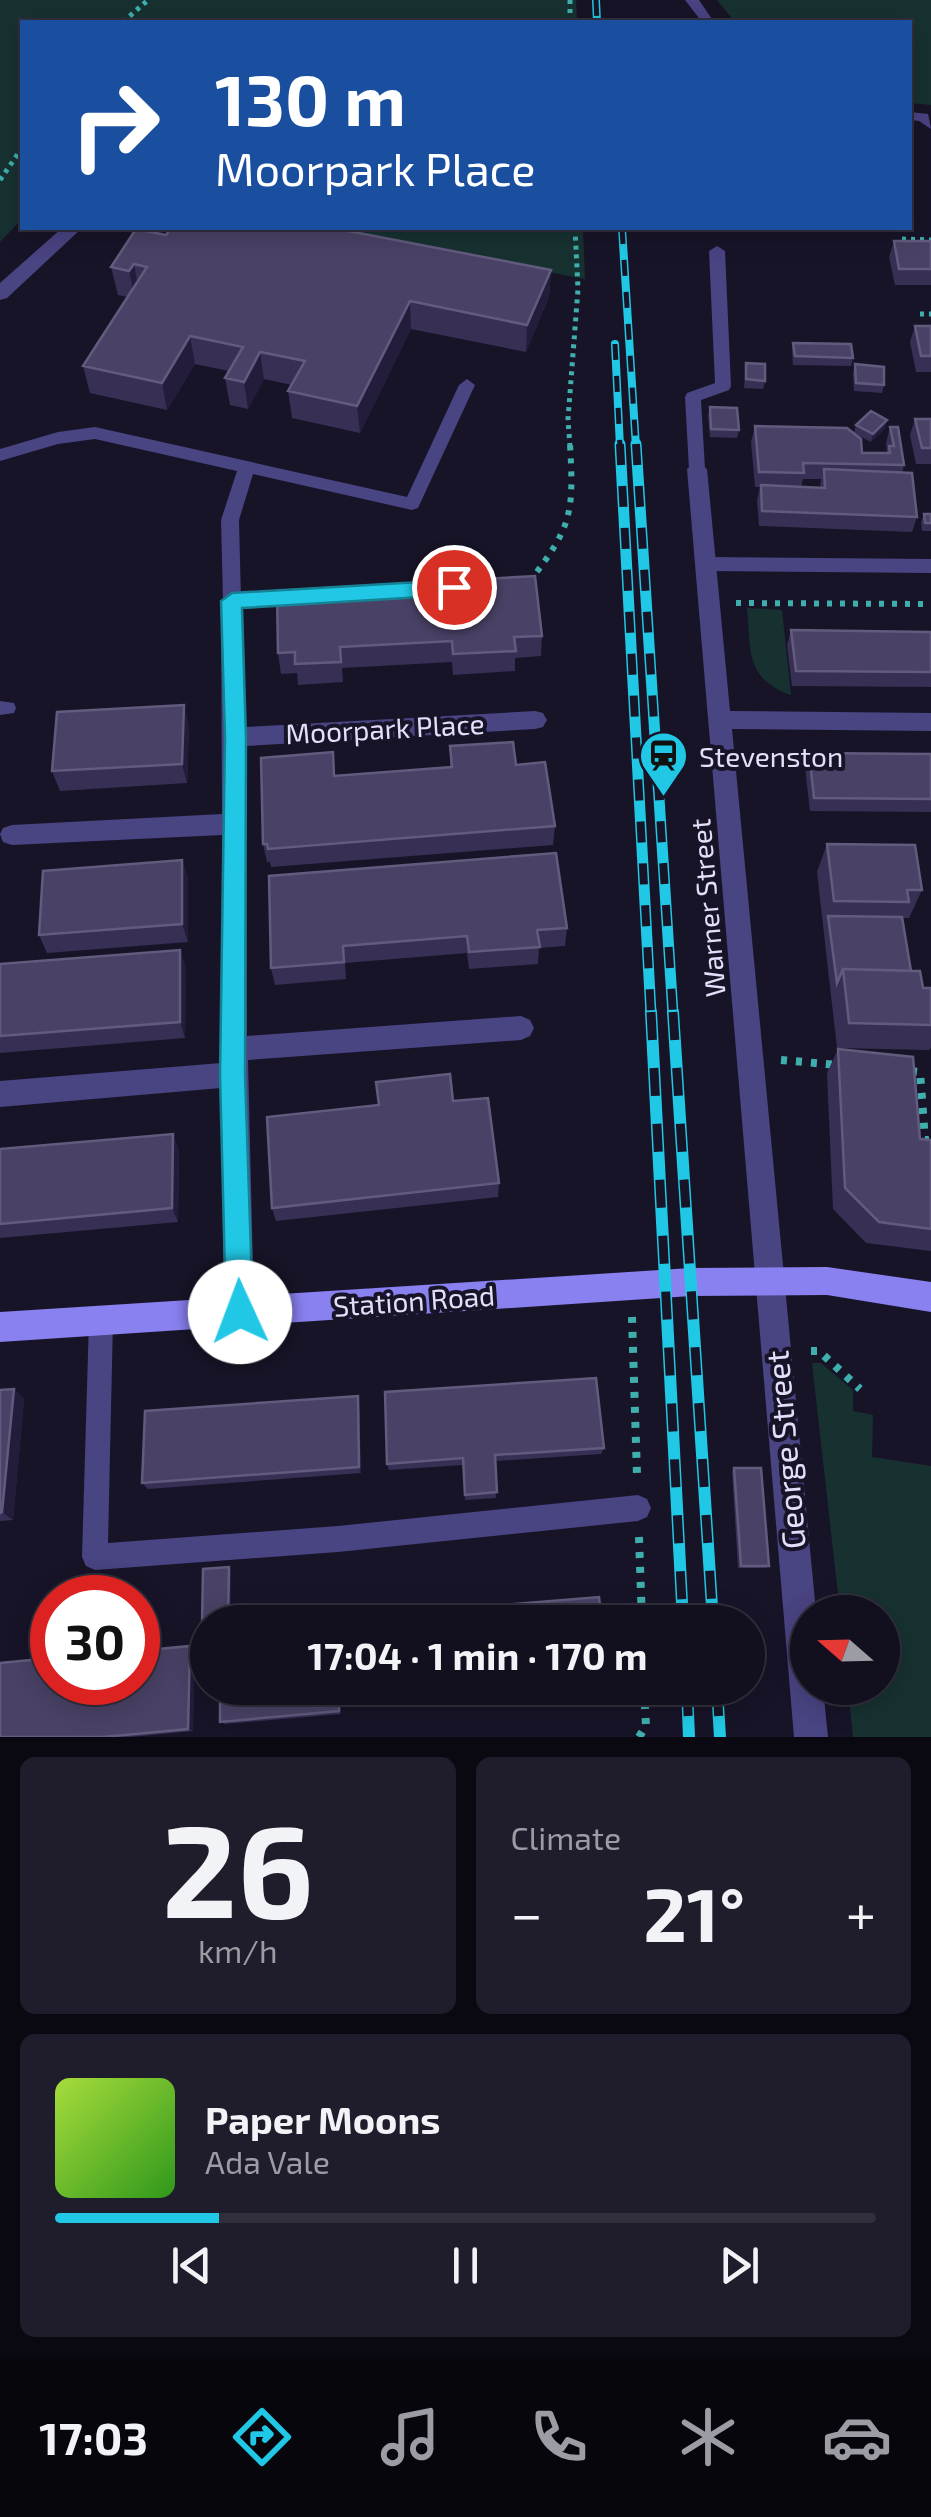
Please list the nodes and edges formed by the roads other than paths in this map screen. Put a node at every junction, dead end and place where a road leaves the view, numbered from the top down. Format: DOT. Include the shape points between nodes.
graph roads {
  1 [pos="71,230"];
  2 [pos="717,251"];
  3 [pos="0,294"];
  4 [pos="467,384"];
  5 [pos="0,455"];
  6 [pos="247,467"];
  7 [pos="697,469"];
  8 [pos="706,564"];
  9 [pos="931,566"];
  10 [pos="330,595"];
  11 [pos="232,601"];
  12 [pos="535,720"];
  13 [pos="721,720"];
  14 [pos="931,722"];
  15 [pos="236,737"];
  16 [pos="233,824"];
  17 [pos="12,835"];
  18 [pos="521,1028"];
  19 [pos="232,1062"];
  20 [pos="0,1094"];
  21 [pos="769,1282"];
  22 [pos="931,1296"];
  23 [pos="240,1312"];
  24 [pos="101,1320"];
  25 [pos="0,1327"];
  26 [pos="638,1508"];
  27 [pos="812,1737"];
  1 -- 3 [label="street"];
  2 -- 7 [label="lane" via="723,386 692,397"];
  4 -- 6 [label="lane" via="412,504"];
  5 -- 6 [label="lane" via="95,433"];
  6 -- 11 [label="lane" via="230,520"];
  7 -- 8 [label="street, Warner Street"];
  8 -- 9 [label="lane"];
  8 -- 13 [label="street, Warner Street"];
  10 -- 11 [label="street"];
  11 -- 15 [label="street"];
  12 -- 15 [label="street, Moorpark Place"];
  13 -- 14 [label="street"];
  13 -- 21 [label="street, Warner Street"];
  15 -- 16 [label="street"];
  16 -- 17 [label="street"];
  16 -- 19 [label="street"];
  18 -- 19 [label="street"];
  19 -- 20 [label="street"];
  19 -- 23 [label="street"];
  21 -- 22 [label="street, Station Road" via="827,1280"];
  21 -- 23 [label="street, Station Road"];
  21 -- 27 [label="street, George Street"];
  23 -- 24 [label="street, Station Road"];
  24 -- 25 [label="street, Station Road"];
  24 -- 26 [label="lane" via="95,1557"];
}
